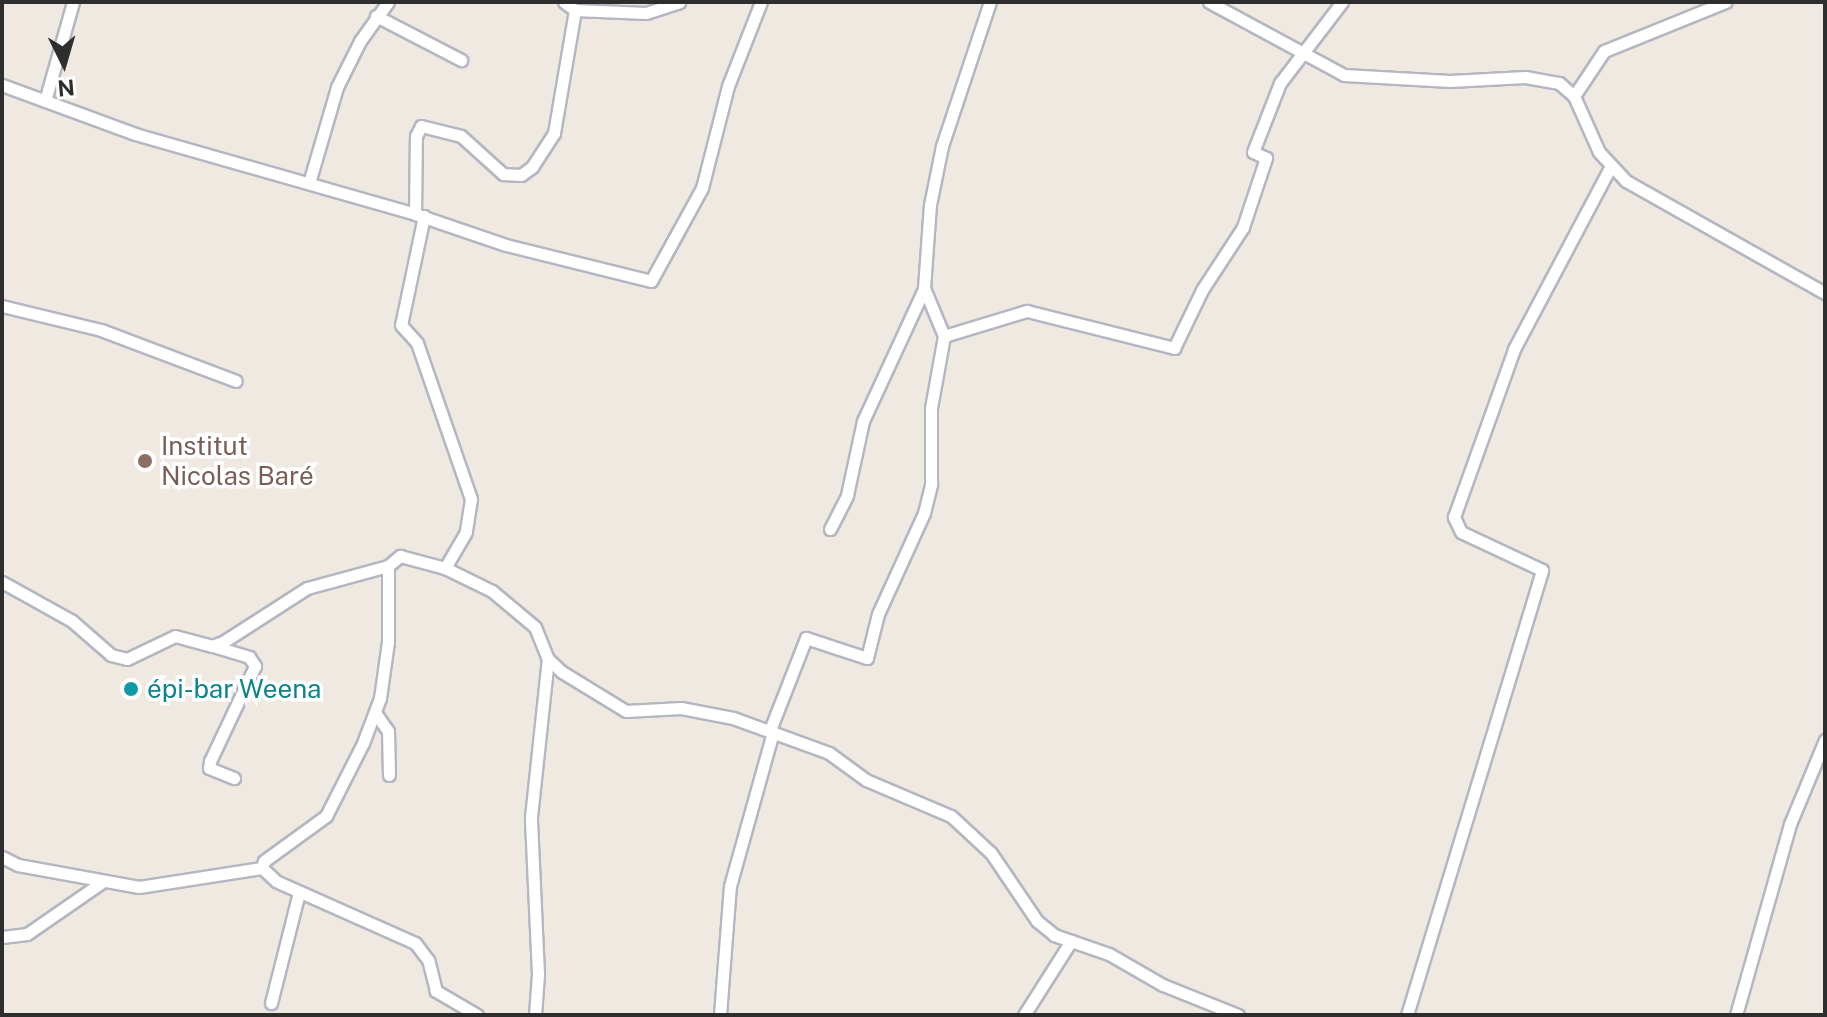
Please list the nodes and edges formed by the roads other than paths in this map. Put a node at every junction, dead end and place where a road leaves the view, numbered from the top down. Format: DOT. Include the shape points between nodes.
graph roads {
  1 [pos="73,2"];
  2 [pos="372,2"];
  3 [pos="564,2"];
  4 [pos="679,2"];
  5 [pos="761,2"];
  6 [pos="990,2"];
  7 [pos="1209,2"];
  8 [pos="1342,2"];
  9 [pos="1725,2"];
  10 [pos="383,9"];
  11 [pos="575,10"];
  12 [pos="1299,54"];
  13 [pos="461,60"];
  14 [pos="2,85"];
  15 [pos="1574,96"];
  16 [pos="45,101"];
  17 [pos="1611,166"];
  18 [pos="309,183"];
  19 [pos="419,215"];
  20 [pos="924,288"];
  21 [pos="1825,293"];
  22 [pos="2,306"];
  23 [pos="944,336"];
  24 [pos="236,381"];
  25 [pos="830,529"];
  26 [pos="388,566"];
  27 [pos="445,568"];
  28 [pos="2,582"];
  29 [pos="212,646"];
  30 [pos="548,659"];
  31 [pos="376,714"];
  32 [pos="771,731"];
  33 [pos="1825,740"];
  34 [pos="389,775"];
  35 [pos="234,778"];
  36 [pos="2,857"];
  37 [pos="262,868"];
  38 [pos="102,882"];
  39 [pos="299,892"];
  40 [pos="2,937"];
  41 [pos="1071,941"];
  42 [pos="271,1003"];
  43 [pos="477,1015"];
  44 [pos="535,1015"];
  45 [pos="720,1015"];
  46 [pos="1024,1015"];
  47 [pos="1238,1015"];
  48 [pos="1407,1015"];
  49 [pos="1736,1015"];
  1 -- 16 [label="street"];
  2 -- 10 [label="street"];
  3 -- 11 [label="street"];
  4 -- 11 [label="street" via="646,13"];
  5 -- 19 [label="street" via="728,86 702,188 651,281 506,245"];
  6 -- 20 [label="street" via="937,163"];
  7 -- 12 [label="street"];
  8 -- 12 [label="street"];
  9 -- 15 [label="street" via="1604,51"];
  10 -- 13 [label="street"];
  10 -- 18 [label="street" via="337,87"];
  11 -- 19 [label="street" via="554,133 532,167 521,175 503,174 461,136 421,126 416,136"];
  12 -- 15 [label="street" via="1356,77 1525,77 1559,83"];
  12 -- 23 [label="street" via="1280,83 1253,152 1266,158 1243,227 1202,290 1174,348 1027,311"];
  14 -- 16 [label="street"];
  15 -- 17 [label="street"];
  16 -- 18 [label="street" via="135,134"];
  17 -- 21 [label="street" via="1679,214"];
  17 -- 48 [label="street" via="1514,349 1454,517 1461,532 1542,570"];
  18 -- 19 [label="street"];
  19 -- 27 [label="street" via="401,325 417,343 471,499 466,532"];
  20 -- 23 [label="street"];
  20 -- 25 [label="street" via="863,421 847,495"];
  22 -- 24 [label="street" via="101,330"];
  23 -- 32 [label="street" via="931,408 928,499 878,614 867,658 806,638"];
  26 -- 27 [label="street" via="396,557 407,556"];
  26 -- 29 [label="street" via="307,588"];
  26 -- 31 [label="street" via="388,642"];
  27 -- 30 [label="street" via="492,591 535,627"];
  28 -- 29 [label="street" via="72,621 120,659 175,636"];
  29 -- 35 [label="street" via="249,657 255,666 210,761 209,768"];
  30 -- 32 [label="street" via="626,711 681,708"];
  30 -- 44 [label="street" via="531,817"];
  31 -- 34 [label="street" via="388,731"];
  31 -- 37 [label="street" via="326,816 264,861"];
  32 -- 41 [label="street" via="829,753 866,780 951,816 991,853 1037,921"];
  32 -- 45 [label="street" via="733,871"];
  33 -- 49 [label="street" via="1790,824"];
  36 -- 38 [label="street"];
  37 -- 38 [label="street" via="139,887"];
  37 -- 39 [label="street" via="270,878"];
  38 -- 40 [label="street" via="27,934"];
  39 -- 42 [label="street"];
  39 -- 43 [label="street" via="415,943 428,960 436,991"];
  41 -- 46 [label="street"];
  41 -- 47 [label="street"];
}
